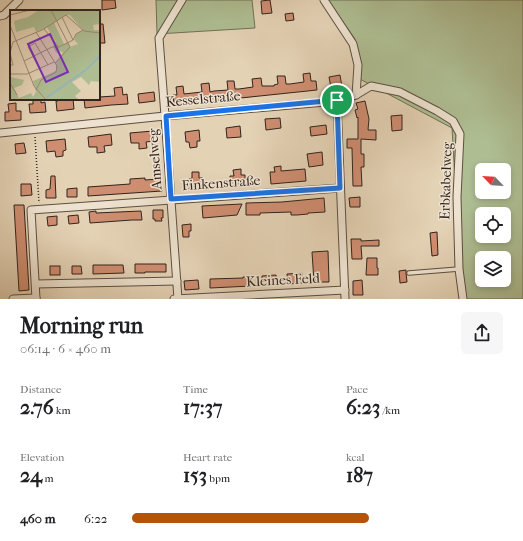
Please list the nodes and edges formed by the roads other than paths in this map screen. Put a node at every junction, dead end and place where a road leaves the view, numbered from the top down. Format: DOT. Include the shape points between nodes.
graph roads {
  1 [pos="18,0"];
  2 [pos="182,0"];
  3 [pos="324,0"];
  4 [pos="0,16"];
  5 [pos="356,95"];
  6 [pos="337,100"];
  7 [pos="166,116"];
  8 [pos="0,134"];
  9 [pos="340,188"];
  10 [pos="171,199"];
  11 [pos="458,269"];
  12 [pos="409,273"];
  13 [pos="177,281"];
  14 [pos="36,284"];
  15 [pos="345,290"];
  16 [pos="36,298"];
  17 [pos="14,299"];
  18 [pos="174,299"];
  19 [pos="178,299"];
  20 [pos="345,299"];
  21 [pos="463,299"];
  1 -- 4 [label="street"];
  2 -- 7 [label="street, Amselweg" via="159,38"];
  3 -- 5 [label="street" via="353,44 358,66"];
  5 -- 6 [label="street, Erbkabelweg"];
  5 -- 11 [label="street, Erbkabelweg" via="371,86 400,92 453,122 460,134 457,196"];
  6 -- 7 [label="street, Kesselstraße"];
  6 -- 9 [label="street"];
  7 -- 8 [label="street, Kesselstraße"];
  7 -- 10 [label="street, Amselweg"];
  9 -- 10 [label="street, Finkenstraße"];
  9 -- 15 [label="street"];
  10 -- 13 [label="street, Amselweg"];
  10 -- 14 [label="street, Finkenstraße" via="31,210"];
  11 -- 12 [label="lane"];
  11 -- 21 [label="street, Erbkabelweg"];
  13 -- 14 [label="street"];
  13 -- 19 [label="street, Amselweg"];
  14 -- 16 [label="street"];
  15 -- 19 [label="street, Kleines Feld"];
  15 -- 20 [label="street"];
  16 -- 17 [label="street"];
  18 -- 19 [label="street, Kleines Feld"];
}
